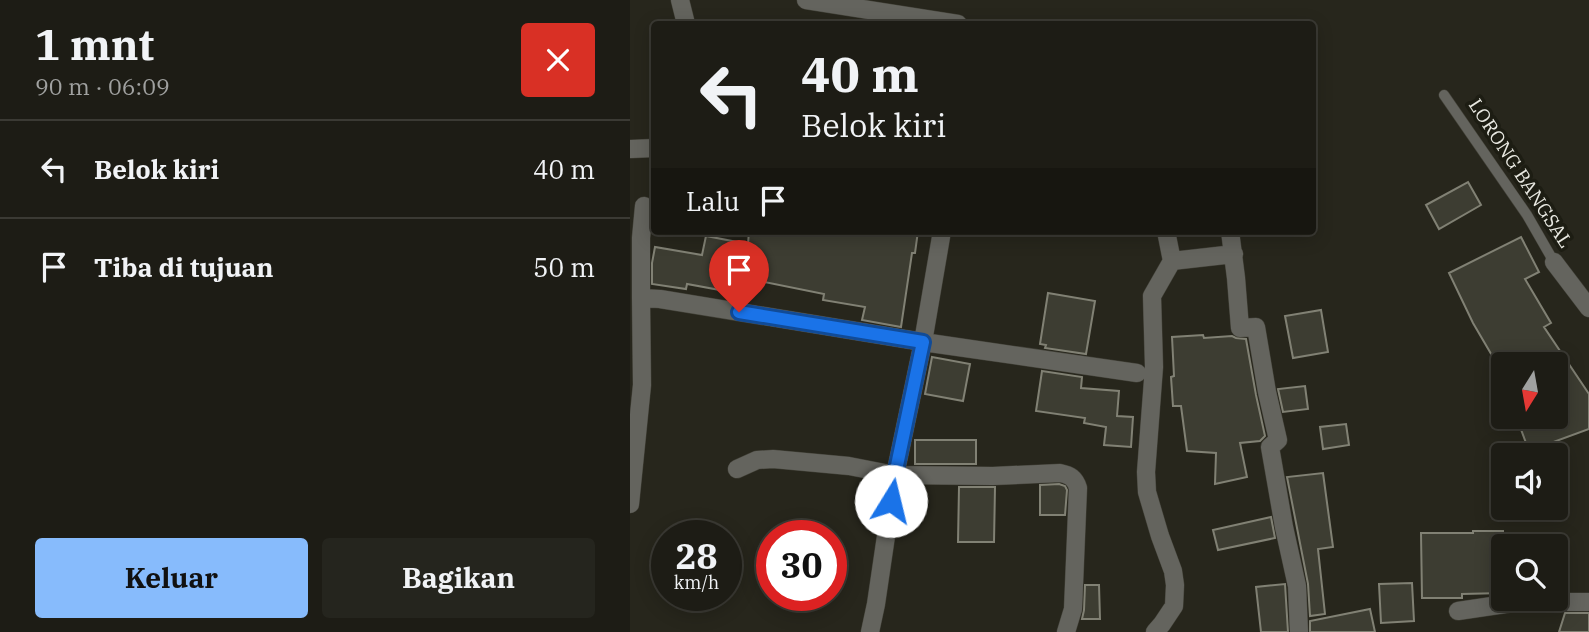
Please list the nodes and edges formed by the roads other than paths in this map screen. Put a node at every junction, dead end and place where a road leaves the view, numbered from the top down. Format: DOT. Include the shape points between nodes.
graph roads {
  1 [pos="680,0"];
  2 [pos="806,0"];
  3 [pos="685,21"];
  4 [pos="939,21"];
  5 [pos="1444,95"];
  6 [pos="651,148"];
  7 [pos="631,149"];
  8 [pos="644,205"];
  9 [pos="941,235"];
  10 [pos="1167,235"];
  11 [pos="1231,235"];
  12 [pos="1234,254"];
  13 [pos="1172,261"];
  14 [pos="1554,262"];
  15 [pos="641,298"];
  16 [pos="1589,307"];
  17 [pos="923,342"];
  18 [pos="1137,373"];
  19 [pos="737,468"];
  20 [pos="895,475"];
  21 [pos="630,505"];
  22 [pos="1589,602"];
  23 [pos="1458,611"];
  24 [pos="870,632"];
  25 [pos="1066,632"];
  26 [pos="1155,632"];
  27 [pos="1300,632"];
  1 -- 3 [label="street"];
  2 -- 4 [label="street"];
  5 -- 14 [label="lane, LORONG BANGSAL"];
  6 -- 7 [label="street"];
  8 -- 15 [label="street"];
  9 -- 17 [label="street"];
  10 -- 13 [label="street"];
  11 -- 12 [label="street"];
  12 -- 13 [label="street"];
  12 -- 27 [label="street" via="1240,328 1256,327 1279,440 1270,447 1297,586"];
  13 -- 26 [label="street" via="1152,296 1154,367 1147,492 1175,585 1174,606"];
  14 -- 16 [label="street, LORONG BANGSAL"];
  15 -- 17 [label="street"];
  15 -- 21 [label="street" via="642,385"];
  17 -- 18 [label="street"];
  17 -- 20 [label="street"];
  19 -- 20 [label="street" via="773,459"];
  20 -- 24 [label="street"];
  20 -- 25 [label="street" via="1060,473 1073,477 1078,488 1077,554 1073,609"];
  22 -- 23 [label="street" via="1519,602"];
}
